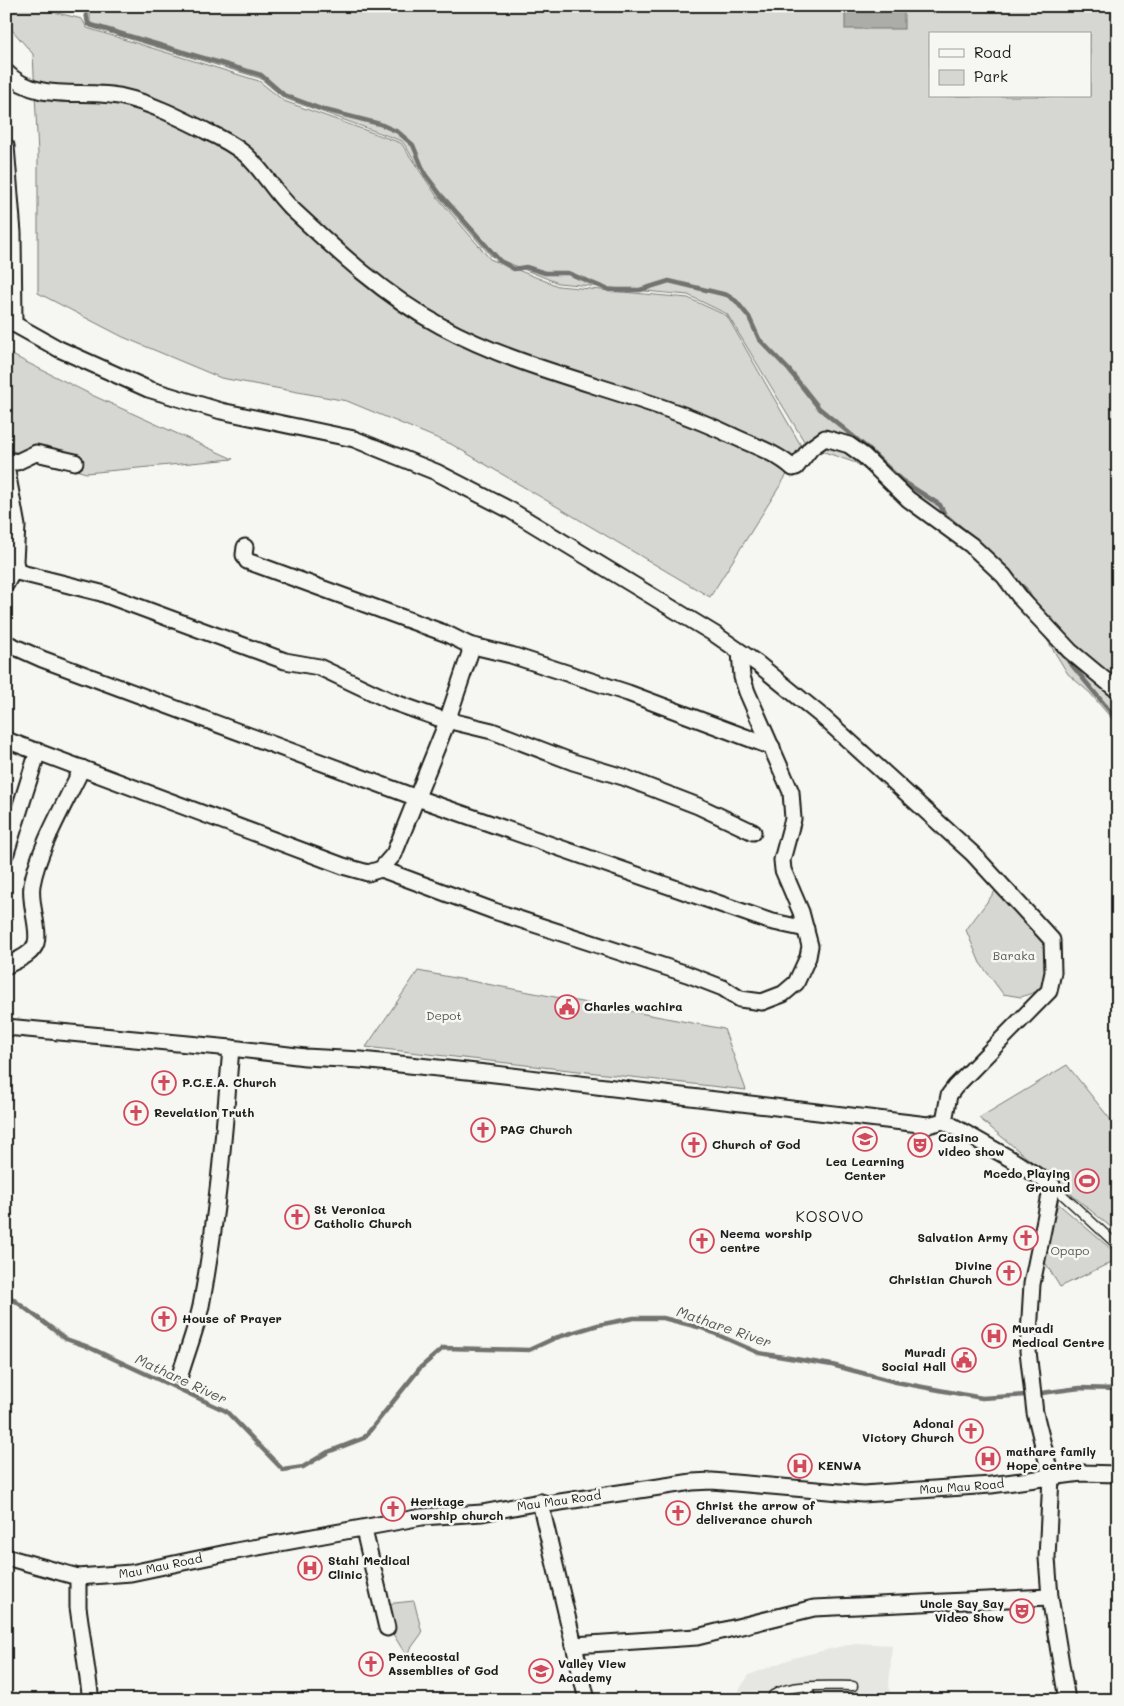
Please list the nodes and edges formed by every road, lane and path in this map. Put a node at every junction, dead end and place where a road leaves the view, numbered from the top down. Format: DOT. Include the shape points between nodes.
graph roads {
  1 [pos="6,72"];
  2 [pos="6,146"];
  3 [pos="10,322"];
  4 [pos="6,460"];
  5 [pos="75,462"];
  6 [pos="6,466"];
  7 [pos="245,547"];
  8 [pos="17,572"];
  9 [pos="6,584"];
  10 [pos="6,643"];
  11 [pos="469,645"];
  12 [pos="740,652"];
  13 [pos="1118,691"];
  14 [pos="448,720"];
  15 [pos="6,740"];
  16 [pos="772,747"];
  17 [pos="38,751"];
  18 [pos="82,768"];
  19 [pos="417,798"];
  20 [pos="753,832"];
  21 [pos="6,853"];
  22 [pos="381,869"];
  23 [pos="806,929"];
  24 [pos="6,966"];
  25 [pos="6,1027"];
  26 [pos="231,1048"];
  27 [pos="944,1122"];
  28 [pos="1052,1186"];
  29 [pos="1118,1246"];
  30 [pos="180,1375"];
  31 [pos="1118,1474"];
  32 [pos="1051,1478"];
  33 [pos="540,1502"];
  34 [pos="364,1530"];
  35 [pos="6,1556"];
  36 [pos="78,1577"];
  37 [pos="1050,1597"];
  38 [pos="387,1628"];
  39 [pos="574,1645"];
  40 [pos="853,1686"];
  41 [pos="807,1687"];
  42 [pos="91,1700"];
  43 [pos="587,1700"];
  44 [pos="772,1700"];
  45 [pos="812,1700"];
  46 [pos="1067,1700"];
  1 -- 13 [label="street" via="21,85 58,94 105,94 135,100 228,143 244,153 291,208 363,274 414,310 486,349 696,419 760,448 793,468 825,438 849,445 908,499 971,544 1070,651"];
  2 -- 3 [label="street" via="13,233"];
  3 -- 12 [label="street" via="59,349 148,389 221,411 354,438 436,472 510,510"];
  4 -- 5 [label="street" via="17,462 36,453"];
  6 -- 8 [label="street" via="17,526"];
  7 -- 11 [label="street" via="247,561 447,634"];
  8 -- 9 [label="street" via="12,573"];
  8 -- 14 [label="street" via="100,594 285,661 319,667 392,702"];
  10 -- 19 [label="street"];
  11 -- 14 [label="street" via="470,653"];
  11 -- 16 [label="street" via="512,655 602,685"];
  12 -- 16 [label="street" via="745,684"];
  12 -- 27 [label="street" via="810,706 973,854 1052,940 1053,972 1049,991 955,1087 949,1095"];
  14 -- 19 [label="street"];
  14 -- 20 [label="street" via="492,731 623,777"];
  15 -- 17 [label="street"];
  16 -- 23 [label="street" via="793,803 793,819 782,860 784,877"];
  17 -- 18 [label="street"];
  17 -- 21 [label="street"];
  18 -- 22 [label="street" via="343,866 368,873"];
  18 -- 24 [label="street" via="34,875 31,904 36,944 29,954"];
  19 -- 22 [label="street" via="394,854"];
  19 -- 23 [label="street" via="769,921"];
  22 -- 23 [label="street" via="494,911 687,974 747,1001 772,999 796,983 808,957 810,946"];
  25 -- 26 [label="street"];
  26 -- 27 [label="street" via="486,1073 928,1125"];
  26 -- 30 [label="street" via="210,1246 200,1307"];
  27 -- 28 [label="street"];
  28 -- 29 [label="lane"];
  28 -- 32 [label="street" via="1032,1284 1028,1351 1035,1413"];
  31 -- 32 [label="street, Mau Mau Road" via="1081,1473"];
  32 -- 33 [label="street, Mau Mau Road" via="863,1494 712,1481 547,1504"];
  32 -- 37 [label="street" via="1047,1558"];
  33 -- 34 [label="street, Mau Mau Road" via="482,1513 422,1517"];
  33 -- 39 [label="street"];
  34 -- 36 [label="street, Mau Mau Road" via="236,1551 131,1573"];
  34 -- 38 [label="street"];
  35 -- 36 [label="street, Mau Mau Road"];
  36 -- 42 [label="street" via="78,1607"];
  37 -- 39 [label="street" via="814,1608 696,1637"];
  37 -- 46 [label="street"];
  39 -- 43 [label="street"];
  40 -- 41 [label="lane"];
  41 -- 44 [label="lane" via="778,1692"];
  41 -- 45 [label="lane"];
}
